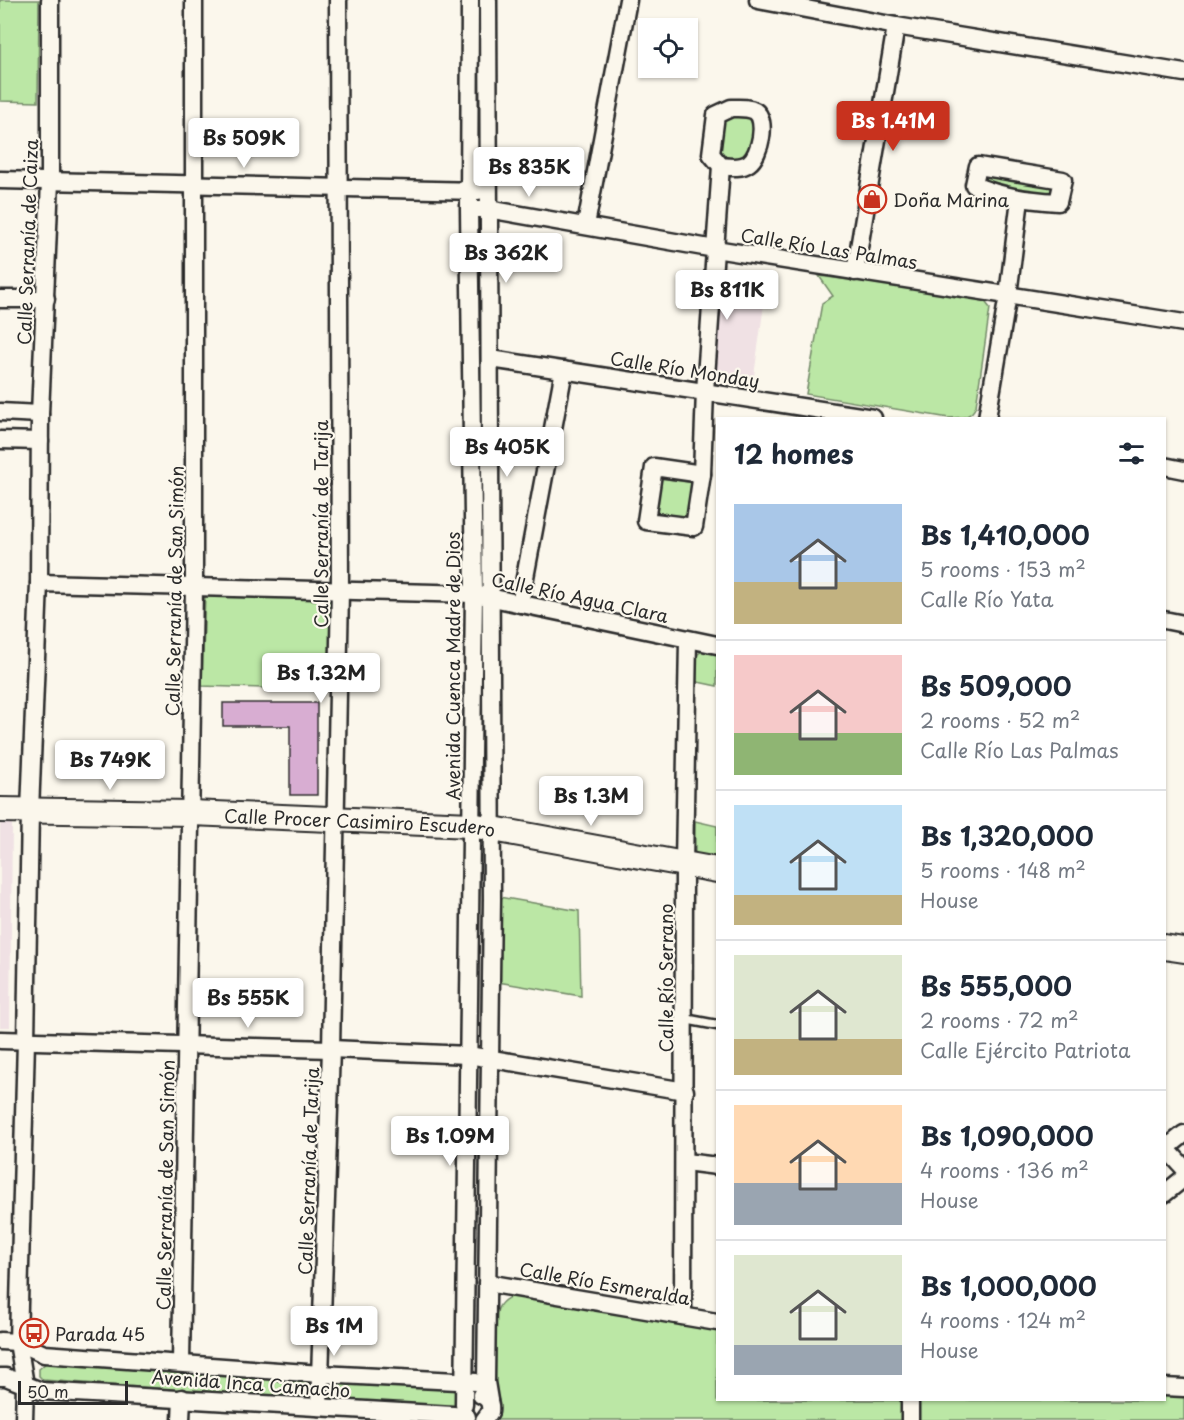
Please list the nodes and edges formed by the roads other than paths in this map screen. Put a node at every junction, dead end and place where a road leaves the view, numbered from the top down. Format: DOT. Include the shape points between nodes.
graph roads {
  1 [pos="50,0"];
  2 [pos="194,0"];
  3 [pos="338,0"];
  4 [pos="470,0"];
  5 [pos="488,0"];
  6 [pos="628,0"];
  7 [pos="758,0"];
  8 [pos="896,26"];
  9 [pos="1184,73"];
  10 [pos="721,166"];
  11 [pos="0,180"];
  12 [pos="50,181"];
  13 [pos="195,186"];
  14 [pos="338,189"];
  15 [pos="469,190"];
  16 [pos="488,191"];
  17 [pos="1020,199"];
  18 [pos="488,208"];
  19 [pos="469,209"];
  20 [pos="586,225"];
  21 [pos="715,249"];
  22 [pos="855,272"];
  23 [pos="1008,295"];
  24 [pos="0,298"];
  25 [pos="45,299"];
  26 [pos="1184,323"];
  27 [pos="491,359"];
  28 [pos="564,370"];
  29 [pos="705,391"];
  30 [pos="0,412"];
  31 [pos="40,414"];
  32 [pos="821,414"];
  33 [pos="860,417"];
  34 [pos="987,417"];
  35 [pos="0,440"];
  36 [pos="40,441"];
  37 [pos="1166,466"];
  38 [pos="1184,470"];
  39 [pos="702,474"];
  40 [pos="39,583"];
  41 [pos="194,587"];
  42 [pos="340,591"];
  43 [pos="482,595"];
  44 [pos="520,604"];
  45 [pos="1166,620"];
  46 [pos="1184,624"];
  47 [pos="688,640"];
  48 [pos="716,645"];
  49 [pos="0,810"];
  50 [pos="30,811"];
  51 [pos="191,813"];
  52 [pos="337,818"];
  53 [pos="481,828"];
  54 [pos="684,864"];
  55 [pos="716,870"];
  56 [pos="1166,947"];
  57 [pos="1184,950"];
  58 [pos="685,1018"];
  59 [pos="716,1025"];
  60 [pos="0,1040"];
  61 [pos="26,1041"];
  62 [pos="187,1045"];
  63 [pos="331,1049"];
  64 [pos="468,1055"];
  65 [pos="489,1058"];
  66 [pos="685,1091"];
  67 [pos="1184,1134"];
  68 [pos="1166,1147"];
  69 [pos="1166,1149"];
  70 [pos="685,1162"];
  71 [pos="716,1166"];
  72 [pos="1184,1168"];
  73 [pos="1184,1178"];
  74 [pos="1166,1192"];
  75 [pos="487,1283"];
  76 [pos="683,1316"];
  77 [pos="716,1322"];
  78 [pos="0,1341"];
  79 [pos="18,1342"];
  80 [pos="181,1362"];
  81 [pos="321,1374"];
  82 [pos="0,1377"];
  83 [pos="465,1381"];
  84 [pos="486,1382"];
  85 [pos="25,1385"];
  86 [pos="1166,1387"];
  87 [pos="1184,1388"];
  88 [pos="182,1398"];
  89 [pos="489,1400"];
  90 [pos="910,1401"];
  91 [pos="323,1412"];
  92 [pos="467,1414"];
  93 [pos="24,1420"];
  94 [pos="181,1420"];
  95 [pos="484,1420"];
  96 [pos="909,1420"];
  1 -- 12 [label="street, Calle Serranía de Caiza"];
  2 -- 13 [label="street, Calle Serranía de San Simón"];
  3 -- 14 [label="street, Calle Serranía de Tarija"];
  4 -- 15 [label="street, Avenida Cuenca Madre de Dios"];
  5 -- 16 [label="street, Avenida Cuenca Madre de Dios"];
  6 -- 20 [label="street"];
  7 -- 8 [label="street"];
  8 -- 9 [label="street"];
  8 -- 22 [label="street"];
  10 -- 21 [label="street"];
  11 -- 12 [label="street"];
  12 -- 13 [label="street"];
  12 -- 25 [label="street, Calle Serranía de Caiza"];
  13 -- 14 [label="street"];
  13 -- 41 [label="street, Calle Serranía de San Simón"];
  14 -- 15 [label="street"];
  14 -- 42 [label="street, Calle Serranía de Tarija"];
  15 -- 16 [label="street"];
  15 -- 19 [label="street, Avenida Cuenca Madre de Dios"];
  16 -- 18 [label="street, Avenida Cuenca Madre de Dios"];
  17 -- 17 [label="street" via="1058,201 1064,180 978,166 974,185"];
  17 -- 23 [label="street"];
  18 -- 19 [label="street, Calle Río Las Palmas"];
  18 -- 20 [label="street, Calle Río Las Palmas"];
  18 -- 27 [label="street, Avenida Cuenca Madre de Dios"];
  19 -- 43 [label="street, Avenida Cuenca Madre de Dios"];
  20 -- 21 [label="street, Calle Río Las Palmas"];
  21 -- 22 [label="street, Calle Río Las Palmas"];
  21 -- 29 [label="street"];
  22 -- 23 [label="street, Calle Río Las Palmas"];
  23 -- 26 [label="street, Calle Río Las Palmas"];
  23 -- 34 [label="street"];
  24 -- 25 [label="street"];
  25 -- 31 [label="street, Calle Serranía de Caiza"];
  27 -- 28 [label="street, Calle Río Monday"];
  27 -- 43 [label="street, Avenida Cuenca Madre de Dios"];
  28 -- 29 [label="street, Calle Río Monday"];
  28 -- 44 [label="street"];
  29 -- 32 [label="street, Calle Río Monday"];
  29 -- 39 [label="street"];
  30 -- 31 [label="street"];
  31 -- 36 [label="street, Calle Serranía de Caiza"];
  32 -- 33 [label="street, Calle Río Monday"];
  35 -- 36 [label="street"];
  36 -- 40 [label="street, Calle Serranía de Caiza"];
  37 -- 38 [label="street"];
  40 -- 41 [label="street, Calle Río Agua Clara"];
  40 -- 50 [label="street, Calle Serranía de Caiza"];
  41 -- 42 [label="street, Calle Río Agua Clara"];
  41 -- 51 [label="street, Calle Serranía de San Simón"];
  42 -- 43 [label="street, Calle Río Agua Clara"];
  42 -- 52 [label="street, Calle Serranía de Tarija"];
  43 -- 44 [label="street, Calle Río Agua Clara"];
  43 -- 53 [label="street, Avenida Cuenca Madre de Dios"];
  44 -- 47 [label="street, Calle Río Agua Clara"];
  45 -- 46 [label="street"];
  47 -- 48 [label="street, Calle Río Agua Clara"];
  47 -- 54 [label="street, Calle Río Serrano"];
  49 -- 50 [label="main road, Calle Procer Casimiro Escudero"];
  50 -- 51 [label="main road, Calle Procer Casimiro Escudero"];
  50 -- 61 [label="street, Calle Serranía de Caiza"];
  51 -- 52 [label="main road, Calle Procer Casimiro Escudero"];
  51 -- 62 [label="street, Calle Serranía de San Simón"];
  52 -- 53 [label="main road, Calle Procer Casimiro Escudero"];
  52 -- 63 [label="street, Calle Serranía de Tarija"];
  53 -- 54 [label="main road, Calle Procer Casimiro Escudero"];
  53 -- 64 [label="street, Avenida Cuenca Madre de Dios"];
  53 -- 65 [label="street, Avenida Cuenca Madre de Dios"];
  54 -- 55 [label="main road, Calle Procer Casimiro Escudero"];
  54 -- 58 [label="street, Calle Río Serrano"];
  56 -- 57 [label="main road"];
  58 -- 59 [label="lane"];
  58 -- 66 [label="street, Calle Río Serrano"];
  60 -- 61 [label="street"];
  61 -- 62 [label="street"];
  61 -- 79 [label="street, Calle Serranía de Caiza"];
  62 -- 63 [label="street"];
  62 -- 80 [label="street, Calle Serranía de San Simón"];
  63 -- 64 [label="street"];
  63 -- 81 [label="street, Calle Serranía de Tarija"];
  64 -- 65 [label="street"];
  64 -- 83 [label="street, Avenida Cuenca Madre de Dios"];
  65 -- 66 [label="street"];
  65 -- 75 [label="street, Avenida Cuenca Madre de Dios"];
  66 -- 70 [label="street, Calle Río Serrano"];
  67 -- 68 [label="street"];
  69 -- 72 [label="street"];
  70 -- 71 [label="street"];
  70 -- 76 [label="street, Calle Río Serrano"];
  73 -- 74 [label="street"];
  75 -- 76 [label="street, Calle Río Esmeralda"];
  75 -- 84 [label="street, Avenida Cuenca Madre de Dios"];
  76 -- 77 [label="street, Calle Río Esmeralda"];
  78 -- 79 [label="street, Avenida Inca Camacho"];
  79 -- 80 [label="street, Avenida Inca Camacho" via="44,1354"];
  79 -- 85 [label="street, Calle Serranía de Caiza"];
  80 -- 81 [label="street, Avenida Inca Camacho"];
  81 -- 83 [label="street, Avenida Inca Camacho"];
  81 -- 91 [label="street, Calle Serranía de Tarija"];
  82 -- 85 [label="street, Avenida Inca Camacho"];
  83 -- 84 [label="street, Avenida Inca Camacho"];
  83 -- 92 [label="street, Avenida Cuenca Madre de Dios"];
  84 -- 89 [label="street, Avenida Cuenca Madre de Dios"];
  85 -- 88 [label="street, Avenida Inca Camacho" via="41,1391"];
  85 -- 93 [label="street, Calle Serranía de Caiza"];
  86 -- 87 [label="street"];
  88 -- 91 [label="street, Avenida Inca Camacho"];
  88 -- 94 [label="street"];
  89 -- 92 [label="street, Avenida Inca Camacho" via="477,1394 469,1397"];
  89 -- 95 [label="street" via="490,1412"];
  90 -- 96 [label="street"];
  91 -- 92 [label="street, Avenida Inca Camacho"];
}
